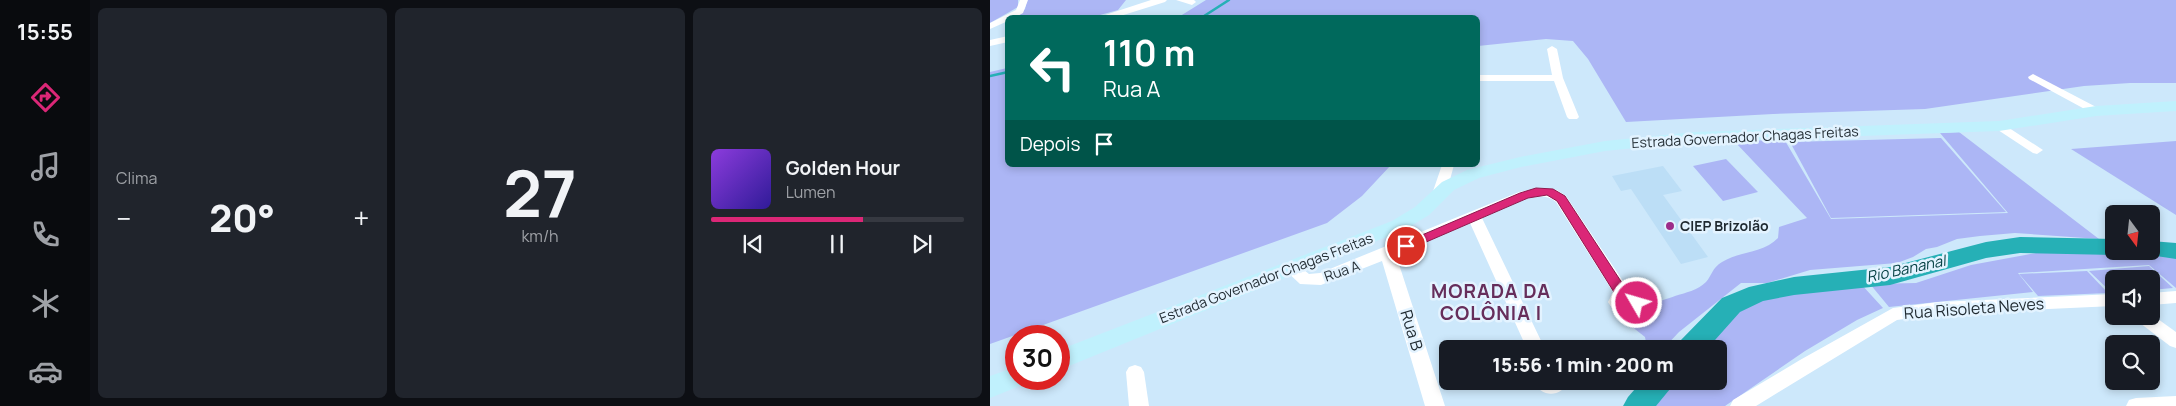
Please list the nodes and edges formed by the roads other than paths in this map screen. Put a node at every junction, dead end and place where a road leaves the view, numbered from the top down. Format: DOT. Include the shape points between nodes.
graph roads {
  1 [pos="1024,0"];
  2 [pos="1162,0"];
  3 [pos="1180,0"];
  4 [pos="1192,2"];
  5 [pos="1012,15"];
  6 [pos="1111,15"];
  7 [pos="1005,18"];
  8 [pos="990,26"];
  9 [pos="1005,40"];
  10 [pos="990,43"];
  11 [pos="1552,49"];
  12 [pos="2033,77"];
  13 [pos="1480,78"];
  14 [pos="1558,78"];
  15 [pos="2176,106"];
  16 [pos="2096,111"];
  17 [pos="1573,117"];
  18 [pos="1998,126"];
  19 [pos="2037,150"];
  20 [pos="1447,167"];
  21 [pos="1439,194"];
  22 [pos="1475,218"];
  23 [pos="1388,254"];
  24 [pos="1291,268"];
  25 [pos="1622,293"];
  26 [pos="2176,297"];
  27 [pos="2160,298"];
  28 [pos="2105,300"];
  29 [pos="2154,325"];
  30 [pos="1532,340"];
  31 [pos="2176,341"];
  32 [pos="1070,356"];
  33 [pos="1135,372"];
  34 [pos="1005,381"];
  35 [pos="990,387"];
  36 [pos="2176,404"];
  37 [pos="1139,406"];
  38 [pos="1436,406"];
  39 [pos="1740,406"];
  40 [pos="2136,406"];
  1 -- 5 [label="street" via="1020,11"];
  2 -- 6 [label="street"];
  3 -- 4 [label="street"];
  7 -- 8 [label="street"];
  9 -- 10 [label="street"];
  11 -- 14 [label="street"];
  12 -- 16 [label="street"];
  13 -- 14 [label="street"];
  14 -- 17 [label="street"];
  15 -- 16 [label="main road, Estrada Governador Chagas Freitas"];
  16 -- 18 [label="main road, Estrada Governador Chagas Freitas"];
  18 -- 19 [label="street"];
  18 -- 21 [label="main road, Estrada Governador Chagas Freitas" via="1633,142 1483,171 1456,181"];
  20 -- 21 [label="street"];
  21 -- 24 [label="main road, Estrada Governador Chagas Freitas" via="1422,211 1400,225"];
  22 -- 23 [label="street, Rua A"];
  22 -- 25 [label="street, Rua A" via="1536,192 1554,193"];
  22 -- 30 [label="street"];
  23 -- 24 [label="street, Rua A" via="1316,280 1302,278"];
  23 -- 38 [label="street, Rua B"];
  24 -- 32 [label="main road, Estrada Governador Chagas Freitas"];
  26 -- 27 [label="street"];
  28 -- 39 [label="street, Rua Risoleta Neves" via="1938,308 1894,314"];
  29 -- 31 [label="street"];
  33 -- 37 [label="street"];
  34 -- 35 [label="main road"];
  36 -- 40 [label="street"];
}
